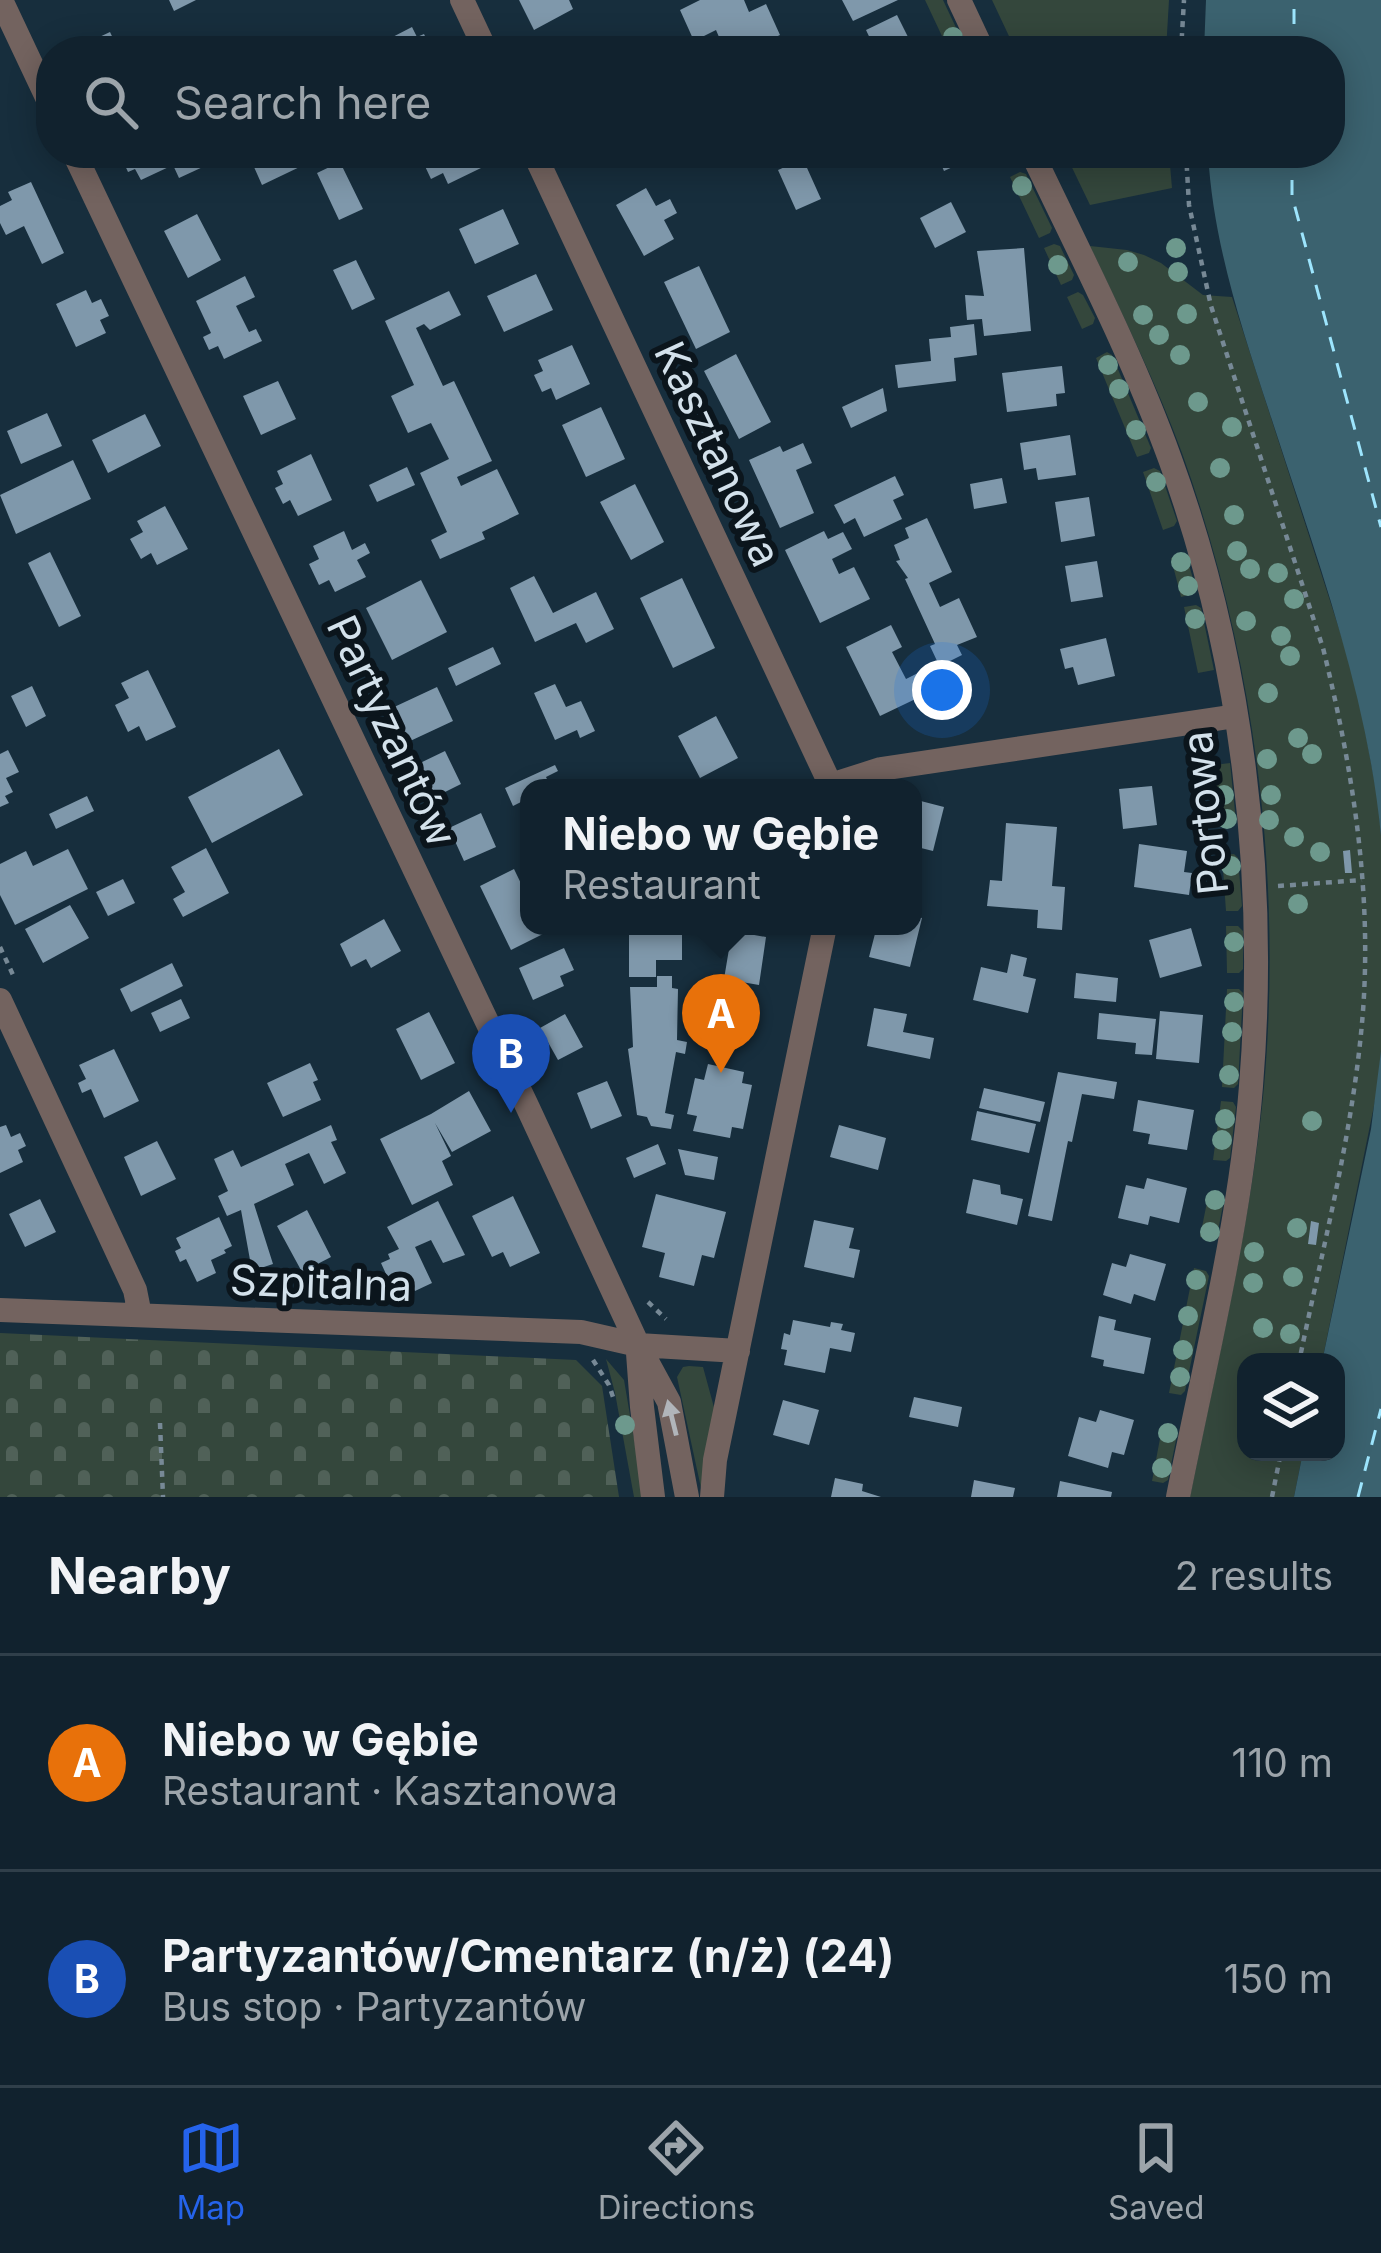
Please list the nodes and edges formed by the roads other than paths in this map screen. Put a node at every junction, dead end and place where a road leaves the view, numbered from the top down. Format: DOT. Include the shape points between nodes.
graph roads {
  1 [pos="1,0"];
  2 [pos="462,0"];
  3 [pos="959,0"];
  4 [pos="479,36"];
  5 [pos="976,36"];
  6 [pos="36,74"];
  7 [pos="81,168"];
  8 [pos="541,168"];
  9 [pos="1039,168"];
  10 [pos="1236,716"];
  11 [pos="828,779"];
  12 [pos="852,779"];
  13 [pos="823,935"];
  14 [pos="0,1000"];
  15 [pos="0,1310"];
  16 [pos="140,1316"];
  17 [pos="638,1345"];
  18 [pos="738,1351"];
  19 [pos="653,1497"];
  20 [pos="687,1497"];
  21 [pos="712,1497"];
  22 [pos="1178,1497"];
  1 -- 6 [label="street"];
  2 -- 4 [label="street"];
  3 -- 5 [label="street"];
  7 -- 17 [label="street, Partyzantów"];
  8 -- 11 [label="street, Kasztanowa"];
  9 -- 10 [label="street, Portowa" via="1169,457"];
  10 -- 12 [label="street"];
  10 -- 22 [label="street, Portowa" via="1257,966 1251,1087"];
  13 -- 18 [label="street"];
  14 -- 16 [label="street"];
  15 -- 16 [label="street, Szpitalna"];
  16 -- 17 [label="street, Szpitalna" via="581,1332"];
  17 -- 18 [label="street, Szpitalna"];
  17 -- 19 [label="street"];
  20 -- 17 [label="street, Partyzantów, one-way" via="669,1402"];
  18 -- 21 [label="street"];
}
